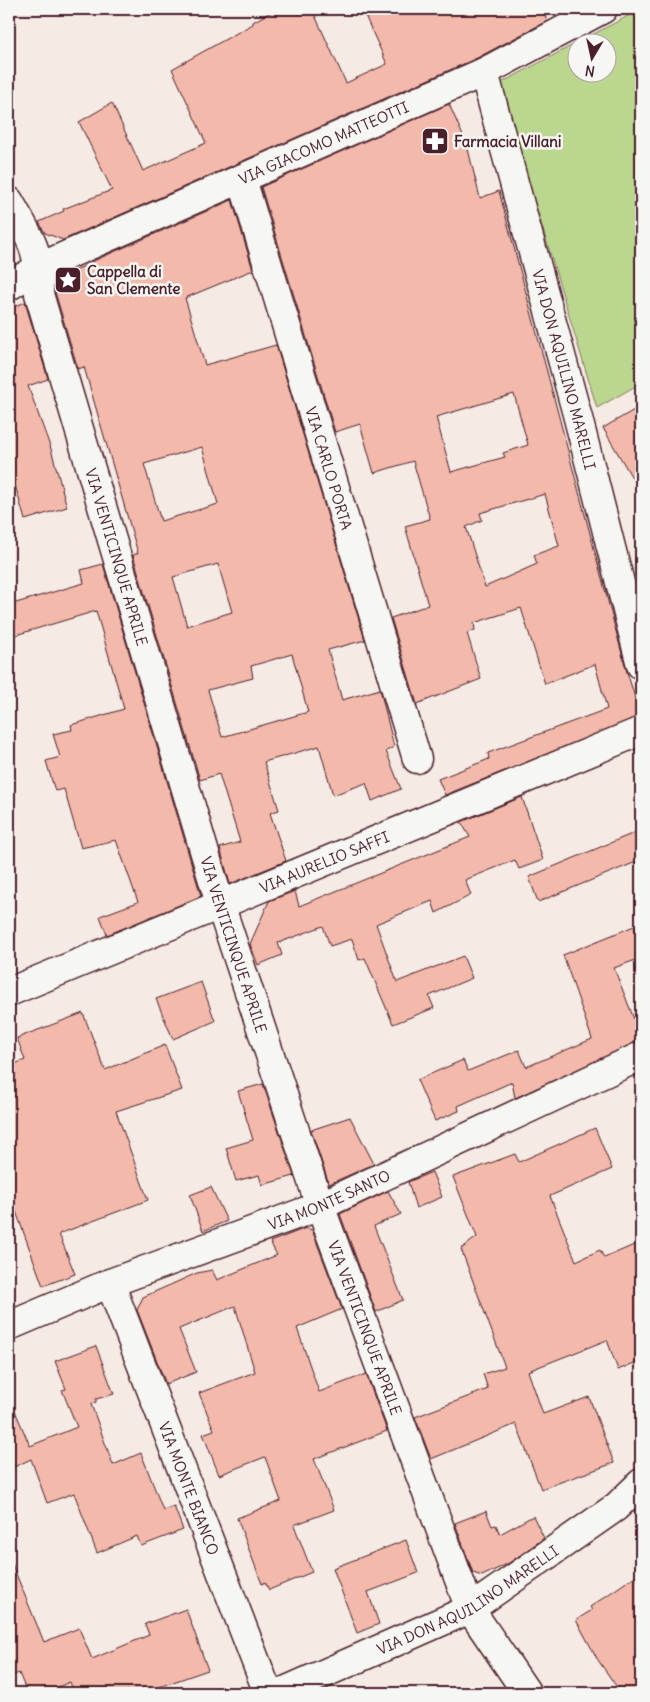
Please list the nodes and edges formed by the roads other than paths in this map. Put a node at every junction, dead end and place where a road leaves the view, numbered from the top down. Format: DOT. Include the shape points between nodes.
graph roads {
  1 [pos="603,9"];
  2 [pos="484,72"];
  3 [pos="242,179"];
  4 [pos="9,202"];
  5 [pos="40,267"];
  6 [pos="9,286"];
  7 [pos="641,665"];
  8 [pos="641,731"];
  9 [pos="417,760"];
  10 [pos="220,904"];
  11 [pos="9,992"];
  12 [pos="641,1056"];
  13 [pos="320,1206"];
  14 [pos="110,1283"];
  15 [pos="9,1326"];
  16 [pos="641,1484"];
  17 [pos="470,1609"];
  18 [pos="268,1693"];
  19 [pos="280,1693"];
  20 [pos="527,1693"];
  1 -- 2 [label="street, VIA GIACOMO MATTEOTTI"];
  2 -- 3 [label="street, VIA GIACOMO MATTEOTTI"];
  2 -- 7 [label="street, VIA DON AQUILINO MARELLI"];
  3 -- 5 [label="street, VIA GIACOMO MATTEOTTI"];
  3 -- 9 [label="street, VIA CARLO PORTA"];
  4 -- 5 [label="street, VIA VENTICINQUE APRILE" via="32,239"];
  5 -- 6 [label="street, VIA GIACOMO MATTEOTTI"];
  5 -- 10 [label="street, VIA VENTICINQUE APRILE" via="39,294"];
  8 -- 10 [label="street, VIA AURELIO SAFFI"];
  10 -- 11 [label="street, VIA AURELIO SAFFI"];
  10 -- 13 [label="street, VIA VENTICINQUE APRILE"];
  12 -- 13 [label="street, VIA MONTE SANTO"];
  13 -- 14 [label="street, VIA MONTE SANTO"];
  13 -- 17 [label="street, VIA VENTICINQUE APRILE"];
  14 -- 15 [label="street, VIA MONTE SANTO"];
  14 -- 18 [label="street, VIA MONTE BIANCO"];
  16 -- 17 [label="street, VIA DON AQUILINO MARELLI" via="616,1507"];
  17 -- 19 [label="street, VIA DON AQUILINO MARELLI"];
  17 -- 20 [label="street, VIA VENTICINQUE APRILE"];
}
